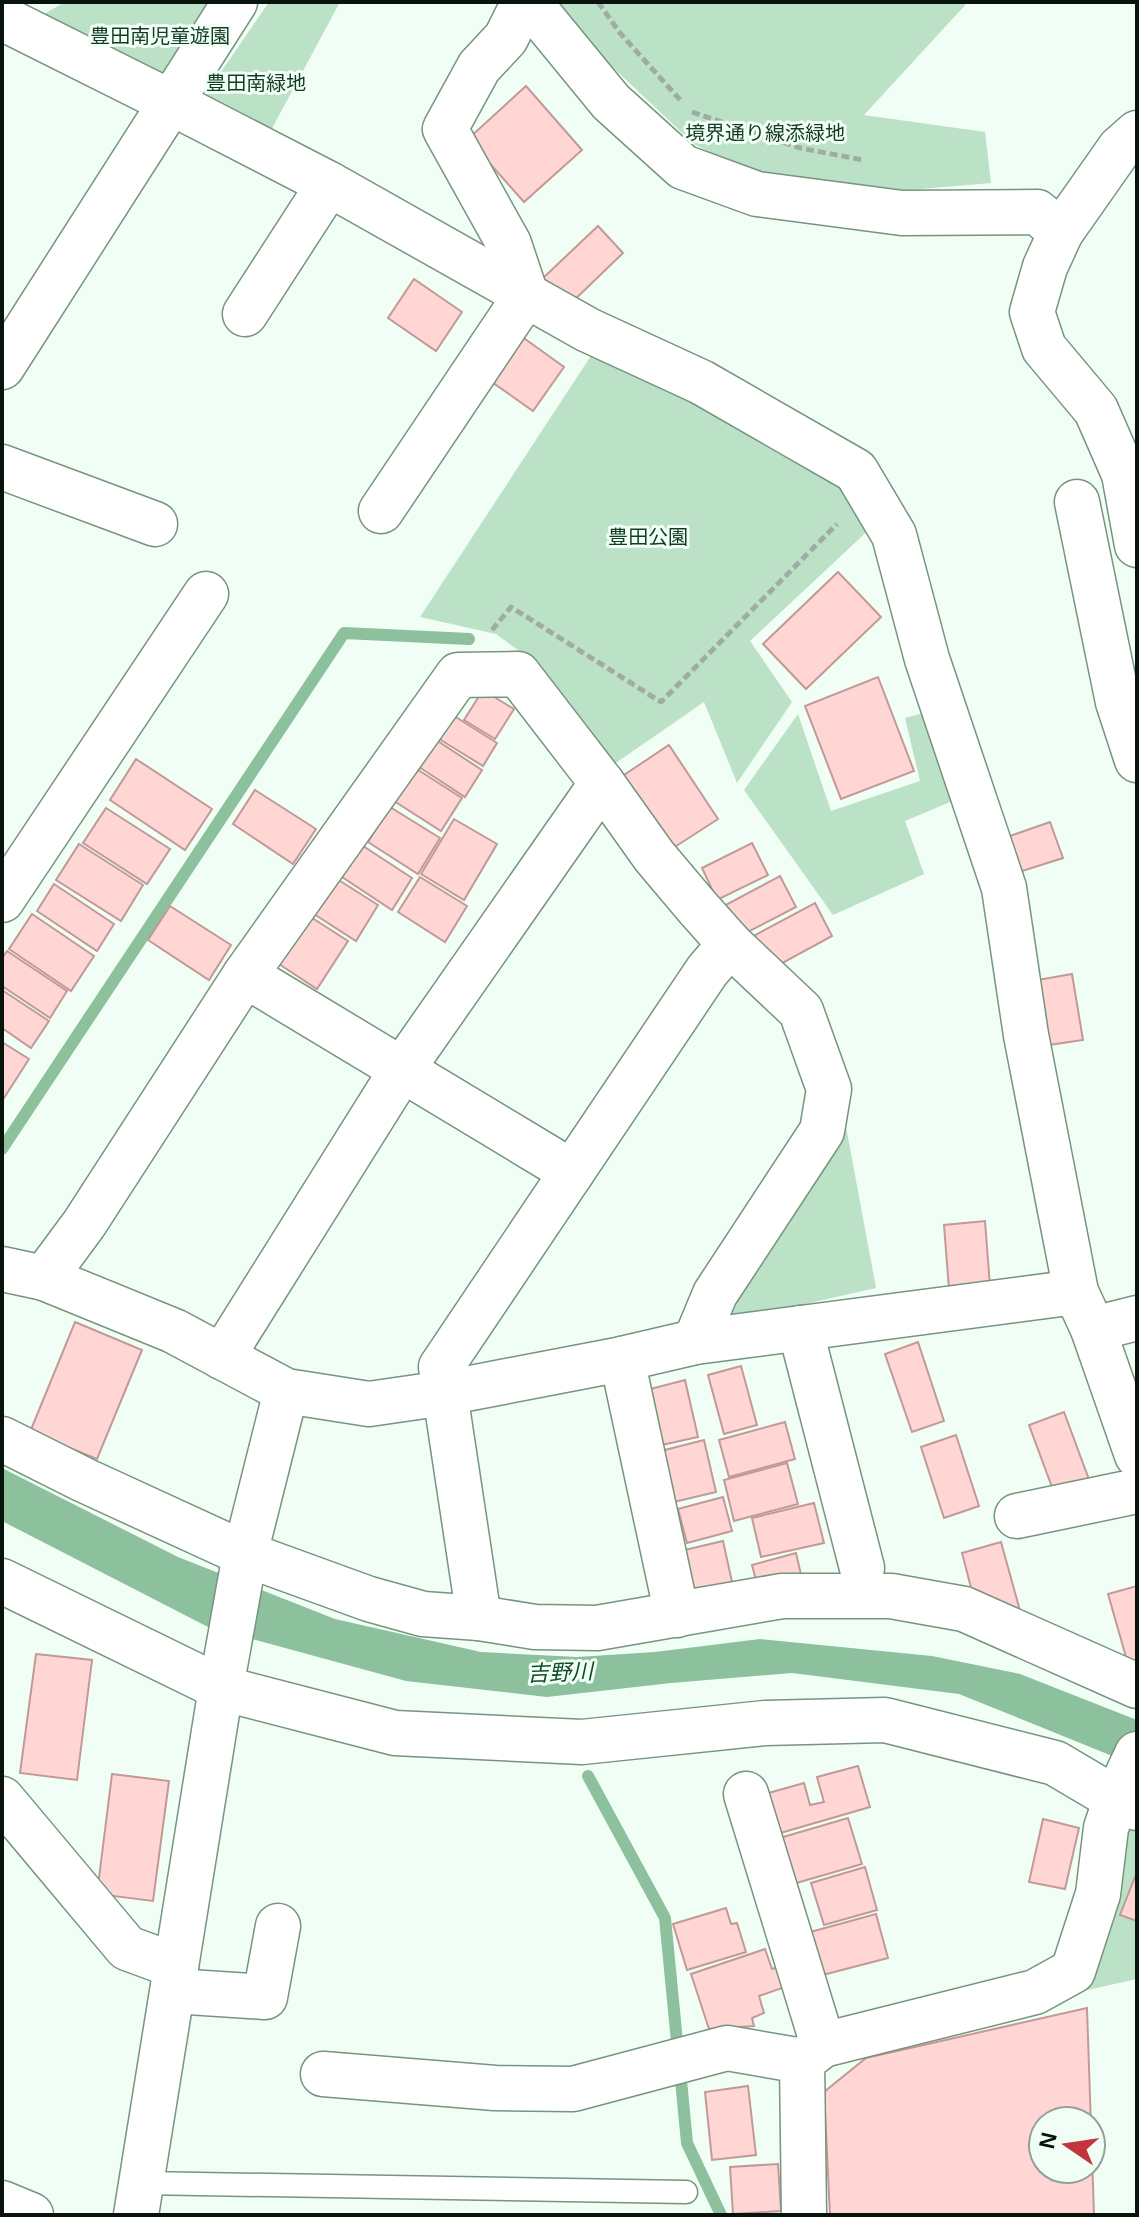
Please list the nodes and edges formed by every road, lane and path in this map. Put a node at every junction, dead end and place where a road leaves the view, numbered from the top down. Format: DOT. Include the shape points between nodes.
graph roads {
  1 [pos="235,2"];
  2 [pos="527,2"];
  3 [pos="598,2"];
  4 [pos="2,18"];
  5 [pos="172,103"];
  6 [pos="1137,133"];
  7 [pos="878,163"];
  8 [pos="329,184"];
  9 [pos="1061,232"];
  10 [pos="526,295"];
  11 [pos="245,314"];
  12 [pos="2,367"];
  13 [pos="2,467"];
  14 [pos="869,492"];
  15 [pos="1077,502"];
  16 [pos="381,511"];
  17 [pos="155,524"];
  18 [pos="1137,545"];
  19 [pos="206,594"];
  20 [pos="661,702"];
  21 [pos="1137,760"];
  22 [pos="602,783"];
  23 [pos="2,900"];
  24 [pos="730,944"];
  25 [pos="245,975"];
  26 [pos="403,1068"];
  27 [pos="572,1172"];
  28 [pos="2,1269"];
  29 [pos="44,1278"];
  30 [pos="1085,1310"];
  31 [pos="1137,1318"];
  32 [pos="800,1328"];
  33 [pos="695,1342"];
  34 [pos="222,1357"];
  35 [pos="622,1359"];
  36 [pos="286,1391"];
  37 [pos="445,1393"];
  38 [pos="2,1439"];
  39 [pos="1137,1455"];
  40 [pos="1137,1491"];
  41 [pos="1017,1516"];
  42 [pos="244,1564"];
  43 [pos="862,1568"];
  44 [pos="2,1581"];
  45 [pos="677,1615"];
  46 [pos="479,1618"];
  47 [pos="224,1673"];
  48 [pos="1137,1686"];
  49 [pos="1129,1783"];
  50 [pos="746,1794"];
  51 [pos="2,1799"];
  52 [pos="278,1926"];
  53 [pos="175,1978"];
  54 [pos="813,2053"];
  55 [pos="323,2074"];
  56 [pos="686,2192"];
  57 [pos="139,2199"];
  58 [pos="2,2203"];
  59 [pos="31,2215"];
  60 [pos="804,2215"];
  1 -- 5 [label="street"];
  2 -- 9 [label="street" via="611,102 683,167 757,194 902,213 1037,212"];
  2 -- 10 [label="street" via="506,38 479,67 445,129 509,244"];
  3 -- 7 [label="path" via="691,112 800,148"];
  4 -- 5 [label="street"];
  5 -- 8 [label="street"];
  5 -- 12 [label="street"];
  6 -- 9 [label="street" via="1120,148"];
  8 -- 10 [label="street"];
  8 -- 11 [label="street"];
  9 -- 18 [label="street" via="1032,312 1044,348 1096,410 1124,474"];
  10 -- 14 [label="street" via="777,424 856,471"];
  10 -- 16 [label="street"];
  13 -- 17 [label="street"];
  14 -- 20 [label="path"];
  14 -- 30 [label="street" via="894,535 927,659 1004,888 1026,1035"];
  15 -- 21 [label="street" via="1118,702"];
  19 -- 23 [label="street"];
  22 -- 24 [label="street" via="654,856"];
  22 -- 25 [label="street" via="518,674 458,675"];
  22 -- 26 [label="street"];
  24 -- 27 [label="street"];
  24 -- 33 [label="street" via="801,1011 829,1089 822,1131 715,1294"];
  25 -- 26 [label="street"];
  25 -- 29 [label="street"];
  26 -- 27 [label="street"];
  26 -- 34 [label="street"];
  27 -- 37 [label="street" via="441,1367"];
  28 -- 29 [label="street"];
  29 -- 34 [label="street" via="174,1331"];
  30 -- 31 [label="street"];
  30 -- 32 [label="street"];
  30 -- 39 [label="street"];
  32 -- 33 [label="street"];
  32 -- 43 [label="street"];
  33 -- 35 [label="street"];
  34 -- 36 [label="street"];
  35 -- 37 [label="street"];
  35 -- 45 [label="street"];
  36 -- 37 [label="street" via="369,1404"];
  36 -- 42 [label="street"];
  37 -- 46 [label="street"];
  38 -- 42 [label="street"];
  40 -- 41 [label="street"];
  42 -- 46 [label="street" via="423,1614"];
  42 -- 47 [label="street"];
  44 -- 47 [label="street"];
  45 -- 46 [label="street" via="597,1628 535,1627"];
  45 -- 48 [label="street" via="782,1596 891,1596 964,1609"];
  47 -- 49 [label="street" via="395,1733 582,1742 765,1723 885,1720"];
  47 -- 53 [label="street"];
  49 -- 54 [label="street" via="1106,1828 1098,1894 1073,1971 1035,1992"];
  50 -- 54 [label="street"];
  51 -- 53 [label="street" via="127,1948"];
  52 -- 53 [label="street" via="265,1997"];
  53 -- 57 [label="street"];
  54 -- 55 [label="street" via="727,2048 573,2089"];
  54 -- 60 [label="street"];
  56 -- 57 [label="lane"];
  58 -- 59 [label="street"];
}
